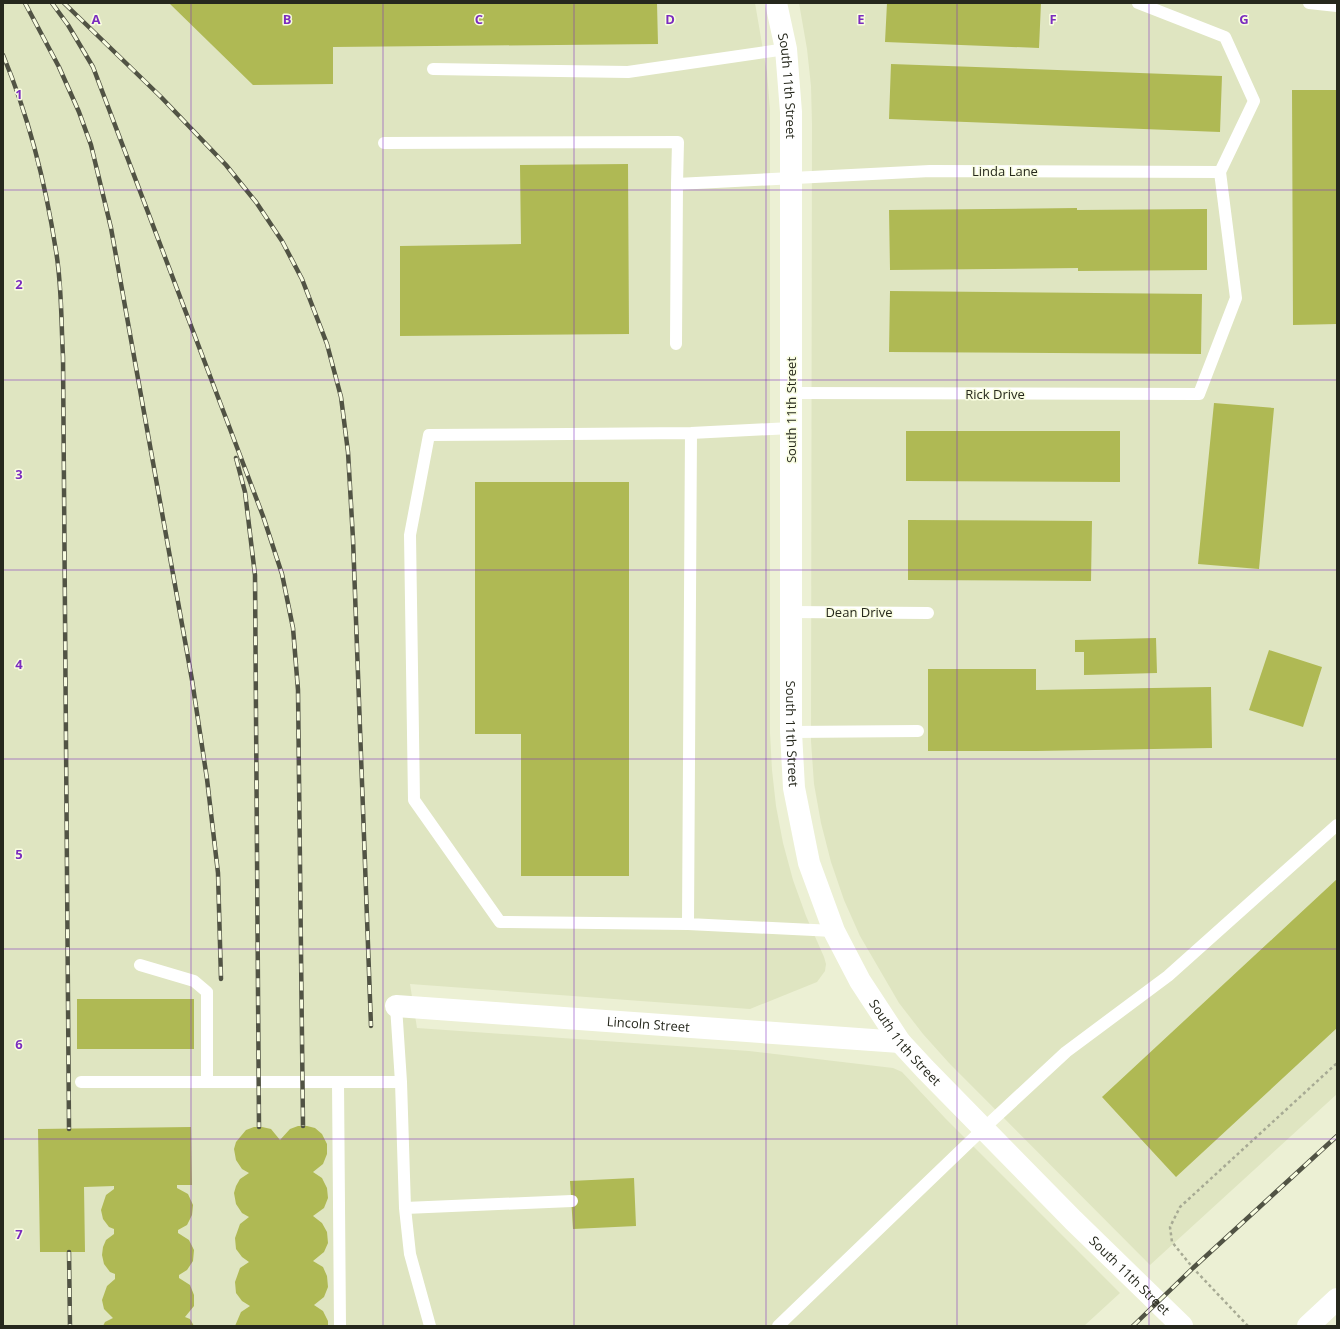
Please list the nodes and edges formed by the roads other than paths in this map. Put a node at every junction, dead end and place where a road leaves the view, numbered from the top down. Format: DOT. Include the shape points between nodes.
graph roads {
  1 [pos="776,3"];
  2 [pos="1138,3"];
  3 [pos="1309,3"];
  4 [pos="1337,6"];
  5 [pos="786,49"];
  6 [pos="433,69"];
  7 [pos="384,143"];
  8 [pos="1220,172"];
  9 [pos="790,178"];
  10 [pos="677,184"];
  11 [pos="676,344"];
  12 [pos="791,393"];
  13 [pos="791,428"];
  14 [pos="691,433"];
  15 [pos="790,612"];
  16 [pos="928,613"];
  17 [pos="918,731"];
  18 [pos="791,732"];
  19 [pos="1337,825"];
  20 [pos="688,924"];
  21 [pos="834,931"];
  22 [pos="140,965"];
  23 [pos="396,1006"];
  24 [pos="900,1042"];
  25 [pos="81,1082"];
  26 [pos="207,1082"];
  27 [pos="338,1082"];
  28 [pos="401,1082"];
  29 [pos="982,1129"];
  30 [pos="572,1201"];
  31 [pos="405,1208"];
  32 [pos="1337,1299"];
  33 [pos="340,1326"];
  34 [pos="430,1326"];
  35 [pos="778,1326"];
  36 [pos="1182,1326"];
  37 [pos="1308,1326"];
  1 -- 5 [label="street, South 11th Street"];
  2 -- 8 [label="lane" via="1225,37 1254,101"];
  3 -- 4 [label="lane"];
  5 -- 6 [label="lane" via="628,72"];
  5 -- 9 [label="street, South 11th Street" via="791,112"];
  7 -- 10 [label="lane" via="678,142"];
  8 -- 9 [label="lane, Linda Lane" via="930,171"];
  8 -- 12 [label="lane, Rick Drive" via="1236,298 1199,394"];
  9 -- 10 [label="lane, Linda Lane"];
  9 -- 12 [label="street, South 11th Street"];
  10 -- 11 [label="lane"];
  12 -- 13 [label="street, South 11th Street"];
  13 -- 14 [label="lane"];
  13 -- 15 [label="street, South 11th Street"];
  14 -- 20 [label="lane"];
  14 -- 20 [label="lane" via="429,435 410,535 414,800 500,922"];
  15 -- 16 [label="lane, Dean Drive"];
  15 -- 18 [label="street, South 11th Street"];
  17 -- 18 [label="lane"];
  18 -- 21 [label="street, South 11th Street" via="794,788 809,863"];
  19 -- 29 [label="lane" via="1168,976 1066,1052"];
  20 -- 21 [label="lane"];
  21 -- 24 [label="street, South 11th Street" via="860,980"];
  22 -- 26 [label="lane" via="194,980 207,992"];
  23 -- 24 [label="street, Lincoln Street"];
  23 -- 28 [label="lane"];
  24 -- 29 [label="street, South 11th Street"];
  25 -- 26 [label="lane"];
  26 -- 27 [label="lane"];
  27 -- 28 [label="lane"];
  27 -- 33 [label="lane"];
  28 -- 31 [label="lane"];
  29 -- 35 [label="lane"];
  29 -- 36 [label="street, South 11th Street"];
  30 -- 31 [label="lane"];
  31 -- 34 [label="lane" via="410,1254"];
  32 -- 37 [label="street"];
}
